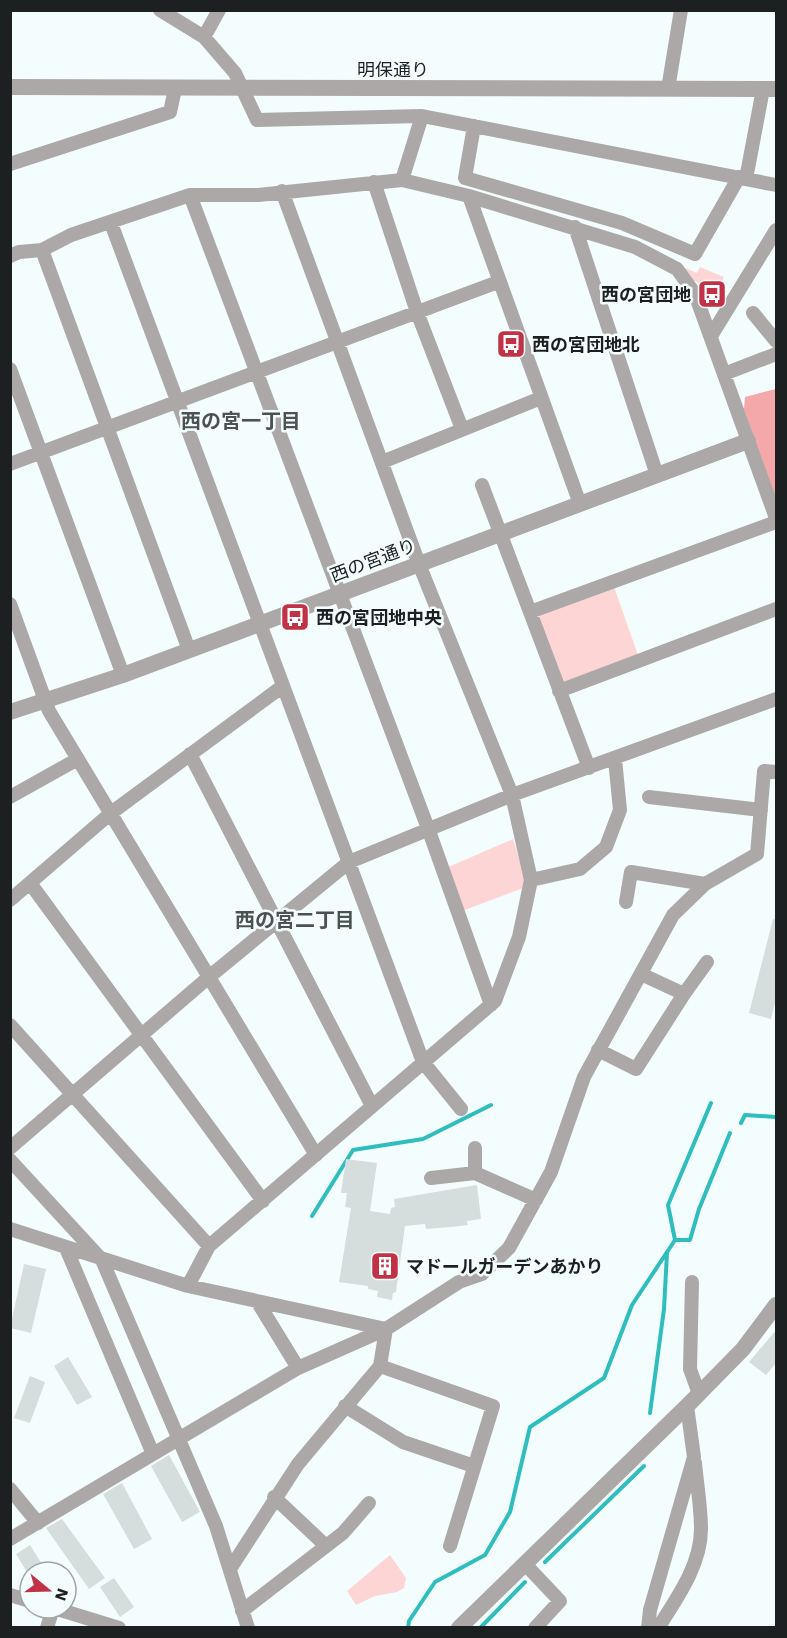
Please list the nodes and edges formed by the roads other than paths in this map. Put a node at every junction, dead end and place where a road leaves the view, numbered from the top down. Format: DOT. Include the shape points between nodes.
graph roads {
  1 [pos="160,10"];
  2 [pos="219,10"];
  3 [pos="681,10"];
  4 [pos="204,37"];
  5 [pos="10,87"];
  6 [pos="668,88"];
  7 [pos="175,89"];
  8 [pos="242,89"];
  9 [pos="770,89"];
  10 [pos="422,116"];
  11 [pos="474,126"];
  12 [pos="10,164"];
  13 [pos="742,178"];
  14 [pos="402,180"];
  15 [pos="374,182"];
  16 [pos="777,185"];
  17 [pos="282,191"];
  18 [pos="190,195"];
  19 [pos="469,196"];
  20 [pos="111,223"];
  21 [pos="575,227"];
  22 [pos="777,230"];
  23 [pos="42,250"];
  24 [pos="10,256"];
  25 [pos="498,282"];
  26 [pos="417,312"];
  27 [pos="753,313"];
  28 [pos="711,336"];
  29 [pos="336,341"];
  30 [pos="777,341"];
  31 [pos="777,354"];
  32 [pos="10,369"];
  33 [pos="256,372"];
  34 [pos="724,374"];
  35 [pos="541,398"];
  36 [pos="176,402"];
  37 [pos="109,427"];
  38 [pos="462,429"];
  39 [pos="748,441"];
  40 [pos="41,453"];
  41 [pos="382,462"];
  42 [pos="10,464"];
  43 [pos="657,475"];
  44 [pos="482,485"];
  45 [pos="580,504"];
  46 [pos="777,520"];
  47 [pos="500,533"];
  48 [pos="419,564"];
  49 [pos="339,594"];
  50 [pos="10,604"];
  51 [pos="777,609"];
  52 [pos="530,612"];
  53 [pos="259,623"];
  54 [pos="189,650"];
  55 [pos="123,675"];
  56 [pos="283,686"];
  57 [pos="559,691"];
  58 [pos="777,699"];
  59 [pos="45,701"];
  60 [pos="10,712"];
  61 [pos="190,754"];
  62 [pos="78,759"];
  63 [pos="615,759"];
  64 [pos="589,768"];
  65 [pos="777,772"];
  66 [pos="512,795"];
  67 [pos="10,797"];
  68 [pos="649,797"];
  69 [pos="761,810"];
  70 [pos="111,813"];
  71 [pos="429,831"];
  72 [pos="349,862"];
  73 [pos="531,880"];
  74 [pos="30,883"];
  75 [pos="705,884"];
  76 [pos="10,900"];
  77 [pos="626,902"];
  78 [pos="277,921"];
  79 [pos="707,962"];
  80 [pos="640,974"];
  81 [pos="209,977"];
  82 [pos="684,994"];
  83 [pos="491,1005"];
  84 [pos="10,1025"];
  85 [pos="142,1035"];
  86 [pos="598,1050"];
  87 [pos="423,1062"];
  88 [pos="73,1094"];
  89 [pos="372,1106"];
  90 [pos="461,1109"];
  91 [pos="10,1148"];
  92 [pos="474,1148"];
  93 [pos="316,1155"];
  94 [pos="10,1160"];
  95 [pos="475,1173"];
  96 [pos="431,1178"];
  97 [pos="536,1200"];
  98 [pos="263,1201"];
  99 [pos="10,1229"];
  100 [pos="210,1246"];
  101 [pos="66,1248"];
  102 [pos="102,1260"];
  103 [pos="692,1281"];
  104 [pos="188,1286"];
  105 [pos="257,1301"];
  106 [pos="777,1305"];
  107 [pos="386,1329"];
  108 [pos="380,1366"];
  109 [pos="298,1368"];
  110 [pos="693,1400"];
  111 [pos="345,1406"];
  112 [pos="179,1439"];
  113 [pos="153,1454"];
  114 [pos="694,1457"];
  115 [pos="474,1466"];
  116 [pos="10,1489"];
  117 [pos="274,1497"];
  118 [pos="369,1503"];
  119 [pos="38,1523"];
  120 [pos="10,1539"];
  121 [pos="326,1546"];
  122 [pos="450,1546"];
  123 [pos="525,1564"];
  124 [pos="230,1569"];
  125 [pos="242,1611"];
  126 [pos="78,1616"];
  127 [pos="118,1628"];
  128 [pos="248,1628"];
  129 [pos="459,1628"];
  130 [pos="535,1628"];
  131 [pos="648,1628"];
  132 [pos="658,1628"];
  1 -- 4 [label="street"];
  2 -- 4 [label="street"];
  3 -- 6 [label="street"];
  4 -- 8 [label="street" via="235,73"];
  5 -- 7 [label="street, 明保通り"];
  6 -- 8 [label="street, 明保通り"];
  6 -- 9 [label="street, 明保通り"];
  7 -- 8 [label="street, 明保通り"];
  7 -- 12 [label="street" via="170,112"];
  8 -- 10 [label="street" via="257,120"];
  9 -- 13 [label="street"];
  10 -- 11 [label="street"];
  10 -- 14 [label="street"];
  11 -- 13 [label="street"];
  11 -- 13 [label="street" via="465,178 622,224 695,254"];
  13 -- 16 [label="street"];
  14 -- 15 [label="street"];
  14 -- 19 [label="street"];
  15 -- 17 [label="street"];
  15 -- 26 [label="street"];
  17 -- 18 [label="street"];
  17 -- 29 [label="street"];
  18 -- 20 [label="street"];
  18 -- 33 [label="street"];
  19 -- 21 [label="street"];
  19 -- 25 [label="street"];
  20 -- 23 [label="street" via="71,235"];
  20 -- 36 [label="street"];
  21 -- 28 [label="street" via="635,247 677,269 695,294"];
  21 -- 43 [label="street"];
  22 -- 28 [label="street"];
  23 -- 24 [label="street"];
  23 -- 37 [label="street"];
  25 -- 26 [label="street"];
  25 -- 35 [label="street"];
  26 -- 29 [label="street"];
  26 -- 38 [label="street"];
  27 -- 30 [label="street"];
  28 -- 34 [label="street"];
  29 -- 33 [label="street"];
  29 -- 41 [label="street"];
  31 -- 34 [label="street"];
  32 -- 40 [label="street"];
  33 -- 36 [label="street"];
  33 -- 49 [label="street"];
  34 -- 39 [label="street"];
  35 -- 38 [label="street"];
  35 -- 45 [label="street"];
  36 -- 37 [label="street"];
  36 -- 53 [label="street"];
  37 -- 40 [label="street"];
  37 -- 54 [label="street"];
  38 -- 41 [label="street"];
  39 -- 43 [label="street, 西の宮通り"];
  39 -- 46 [label="street"];
  40 -- 42 [label="street"];
  40 -- 55 [label="street"];
  41 -- 48 [label="street"];
  43 -- 45 [label="street, 西の宮通り"];
  44 -- 47 [label="street"];
  45 -- 47 [label="street, 西の宮通り"];
  46 -- 52 [label="street"];
  47 -- 48 [label="street, 西の宮通り"];
  47 -- 52 [label="street"];
  48 -- 49 [label="street, 西の宮通り"];
  48 -- 66 [label="street"];
  49 -- 53 [label="street, 西の宮通り"];
  49 -- 71 [label="street"];
  50 -- 59 [label="street"];
  51 -- 57 [label="street"];
  52 -- 57 [label="street"];
  53 -- 54 [label="street, 西の宮通り"];
  53 -- 56 [label="street"];
  54 -- 55 [label="street, 西の宮通り"];
  55 -- 59 [label="street, 西の宮通り"];
  56 -- 61 [label="street"];
  56 -- 72 [label="street"];
  57 -- 64 [label="street"];
  58 -- 63 [label="street"];
  59 -- 60 [label="street, 西の宮通り"];
  59 -- 62 [label="street"];
  61 -- 70 [label="street"];
  61 -- 78 [label="street"];
  62 -- 67 [label="street"];
  62 -- 70 [label="street"];
  63 -- 64 [label="street"];
  63 -- 73 [label="street" via="620,810 606,847 580,869"];
  64 -- 66 [label="street"];
  65 -- 69 [label="street" via="765,771"];
  66 -- 71 [label="street"];
  66 -- 73 [label="street"];
  68 -- 69 [label="street"];
  69 -- 75 [label="street" via="757,854"];
  70 -- 74 [label="street"];
  70 -- 81 [label="street"];
  71 -- 72 [label="street"];
  71 -- 83 [label="street"];
  72 -- 78 [label="street"];
  72 -- 87 [label="street"];
  73 -- 83 [label="street" via="519,937"];
  74 -- 76 [label="street"];
  74 -- 85 [label="street"];
  75 -- 77 [label="street" via="631,872"];
  75 -- 80 [label="street" via="673,915"];
  78 -- 81 [label="street"];
  78 -- 89 [label="street"];
  79 -- 82 [label="street"];
  80 -- 82 [label="street"];
  80 -- 86 [label="street"];
  81 -- 85 [label="street"];
  81 -- 93 [label="street"];
  82 -- 86 [label="street" via="636,1069"];
  83 -- 87 [label="street"];
  84 -- 88 [label="street"];
  85 -- 88 [label="street"];
  85 -- 98 [label="street"];
  86 -- 97 [label="street" via="584,1077 551,1172"];
  87 -- 89 [label="street"];
  87 -- 90 [label="street"];
  88 -- 91 [label="street"];
  88 -- 100 [label="street"];
  89 -- 93 [label="street"];
  92 -- 95 [label="street"];
  93 -- 98 [label="street"];
  94 -- 102 [label="street"];
  95 -- 96 [label="street"];
  95 -- 97 [label="street"];
  97 -- 107 [label="street" via="509,1248 482,1274 459,1282"];
  98 -- 100 [label="street"];
  99 -- 101 [label="street"];
  100 -- 104 [label="street"];
  101 -- 102 [label="street"];
  101 -- 113 [label="street"];
  102 -- 104 [label="street"];
  102 -- 112 [label="street"];
  103 -- 110 [label="street"];
  104 -- 105 [label="street"];
  105 -- 107 [label="street"];
  105 -- 109 [label="street"];
  106 -- 110 [label="street" via="743,1349"];
  107 -- 108 [label="street"];
  107 -- 109 [label="street"];
  108 -- 111 [label="street"];
  108 -- 115 [label="street" via="493,1406"];
  109 -- 112 [label="street"];
  110 -- 114 [label="street"];
  110 -- 123 [label="street"];
  111 -- 115 [label="street" via="403,1442"];
  111 -- 117 [label="street"];
  112 -- 113 [label="street"];
  112 -- 124 [label="street"];
  113 -- 119 [label="street"];
  114 -- 131 [label="street"];
  114 -- 132 [label="street" via="701,1531 693,1566"];
  115 -- 122 [label="street"];
  116 -- 119 [label="street"];
  117 -- 121 [label="street"];
  117 -- 124 [label="street"];
  118 -- 121 [label="street"];
  119 -- 120 [label="street"];
  121 -- 125 [label="street"];
  123 -- 129 [label="street"];
  123 -- 130 [label="street" via="560,1601"];
  124 -- 125 [label="street"];
  125 -- 128 [label="street"];
  126 -- 127 [label="street"];
}
